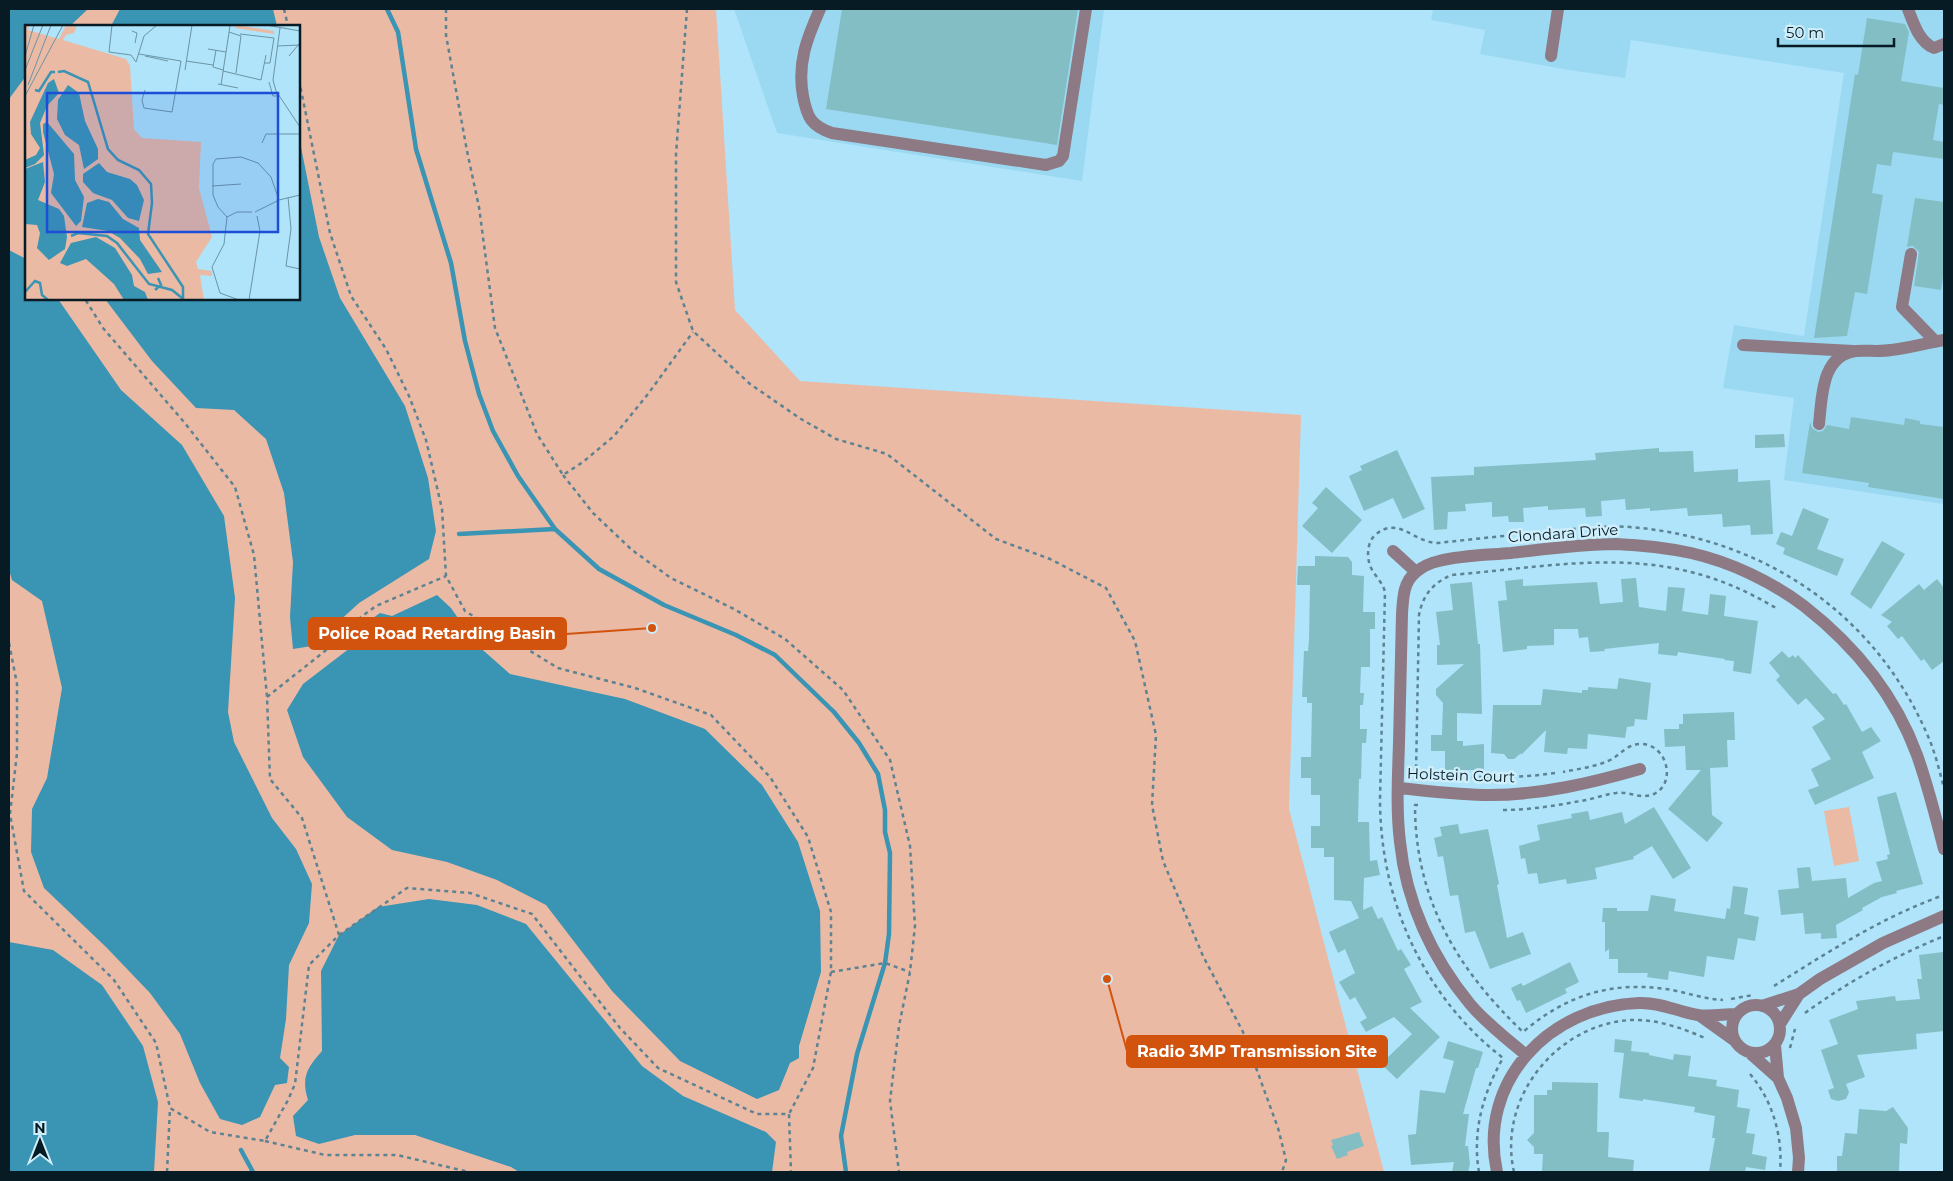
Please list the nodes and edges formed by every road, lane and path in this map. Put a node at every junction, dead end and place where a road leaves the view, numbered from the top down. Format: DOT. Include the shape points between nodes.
graph roads {
  1 [pos="284,9"];
  2 [pos="446,9"];
  3 [pos="687,9"];
  4 [pos="820,9"];
  5 [pos="1086,9"];
  6 [pos="1558,9"];
  7 [pos="1908,9"];
  8 [pos="288,25"];
  9 [pos="1944,44"];
  10 [pos="1551,56"];
  11 [pos="300,85"];
  12 [pos="1912,254"];
  13 [pos="86,300"];
  14 [pos="694,331"];
  15 [pos="1940,341"];
  16 [pos="1743,345"];
  17 [pos="1854,351"];
  18 [pos="1819,424"];
  19 [pos="564,475"];
  20 [pos="1393,551"];
  21 [pos="1416,572"];
  22 [pos="446,576"];
  23 [pos="1777,602"];
  24 [pos="9,643"];
  25 [pos="267,697"];
  26 [pos="1640,769"];
  27 [pos="1416,773"];
  28 [pos="1398,788"];
  29 [pos="1944,788"];
  30 [pos="1415,805"];
  31 [pos="1944,849"];
  32 [pos="1941,896"];
  33 [pos="1944,916"];
  34 [pos="339,936"];
  35 [pos="1944,936"];
  36 [pos="831,972"];
  37 [pos="910,972"];
  38 [pos="1770,988"];
  39 [pos="1759,992"];
  40 [pos="1799,994"];
  41 [pos="1762,1006"];
  42 [pos="1736,1014"];
  43 [pos="1699,1015"];
  44 [pos="1800,1016"];
  45 [pos="1780,1024"];
  46 [pos="1795,1027"];
  47 [pos="1734,1040"];
  48 [pos="1712,1042"];
  49 [pos="1775,1045"];
  50 [pos="1790,1050"];
  51 [pos="1751,1054"];
  52 [pos="1526,1056"];
  53 [pos="1503,1058"];
  54 [pos="1747,1070"];
  55 [pos="1778,1078"];
  56 [pos="170,1108"];
  57 [pos="790,1114"];
  58 [pos="265,1141"];
  59 [pos="167,1172"];
  60 [pos="469,1172"];
  61 [pos="792,1172"];
  62 [pos="899,1172"];
  63 [pos="1282,1172"];
  64 [pos="1497,1172"];
  65 [pos="1514,1172"];
  66 [pos="1780,1172"];
  67 [pos="1798,1172"];
  1 -- 8 [label="path"];
  2 -- 19 [label="path" via="446,35 479,207 495,328 537,434"];
  3 -- 14 [label="path" via="676,154 676,282"];
  4 -- 5 [label="street" via="805,43 800,75 806,112 820,129 1046,165 1059,161 1063,156"];
  6 -- 10 [label="street"];
  7 -- 9 [label="street" via="1916,30 1930,46 1934,48"];
  11 -- 22 [label="path" via="330,233 351,296 386,349 426,440 442,510"];
  12 -- 15 [label="street" via="1902,307"];
  13 -- 25 [label="path" via="103,328 235,487 254,555"];
  14 -- 19 [label="path" via="614,436"];
  14 -- 63 [label="path" via="750,384 836,439 887,454 996,540 1050,559 1106,588 1135,641 1156,735 1152,805 1163,861 1203,956 1243,1032 1278,1128 1286,1160"];
  15 -- 17 [label="street" via="1891,350"];
  16 -- 17 [label="street"];
  17 -- 18 [label="street" via="1829,368"];
  19 -- 37 [label="path" via="593,513 632,550 671,578 785,639 843,690 890,760 910,846 915,926"];
  20 -- 21 [label="street"];
  21 -- 28 [label="street" via="1406,586 1402,606"];
  21 -- 31 [label="street, Clondara Drive" via="1430,564 1451,559 1617,544 1693,554 1762,580 1803,606 1838,635 1855,651 1888,697 1917,755"];
  22 -- 25 [label="path" via="376,606 361,616 345,635"];
  22 -- 36 [label="path" via="465,611 558,668 635,688 711,715 770,777 808,837 831,912"];
  23 -- 27 [label="path" via="1774,608 1717,579 1638,563 1572,563 1451,575 1440,580 1426,593 1420,616"];
  24 -- 56 [label="path" via="17,684 17,753 10,814 24,891 114,980 156,1043"];
  25 -- 34 [label="path" via="270,779 302,818"];
  26 -- 28 [label="street, Holstein Court" via="1571,787 1512,794"];
  28 -- 52 [label="street" via="1403,864 1429,941 1470,1004"];
  29 -- 53 [label="path" via="1931,742 1878,653 1852,625 1803,584 1762,562 1696,537 1628,527 1578,528 1438,543 1423,541 1398,527 1379,532 1370,540 1368,559 1385,592 1380,816 1390,879 1406,933 1431,980 1470,1030"];
  30 -- 39 [label="path" via="1420,858 1442,926 1469,973 1523,1032 1571,1000 1611,988 1647,987 1721,1000"];
  32 -- 38 [label="path" via="1876,924"];
  33 -- 40 [label="street" via="1883,943"];
  34 -- 57 [label="path" via="407,888 470,893 532,914 620,1028 658,1068 757,1114"];
  34 -- 58 [label="path" via="309,965 295,1084"];
  35 -- 44 [label="path" via="1888,961"];
  36 -- 37 [label="path" via="885,963"];
  36 -- 57 [label="path" via="813,1068"];
  37 -- 62 [label="path" via="899,1026 890,1101"];
  40 -- 41 [label="street"];
  40 -- 45 [label="street"];
  41 -- 42 [label="street" via="1748,1006"];
  41 -- 45 [label="street" via="1775,1014"];
  42 -- 43 [label="street"];
  42 -- 47 [label="street" via="1731,1026"];
  43 -- 47 [label="street"];
  43 -- 52 [label="street" via="1641,1003 1594,1009 1549,1033"];
  45 -- 49 [label="street"];
  46 -- 50 [label="path"];
  47 -- 51 [label="street" via="1738,1047"];
  48 -- 65 [label="path" via="1665,1024 1632,1020 1605,1025 1569,1041 1540,1066 1522,1096 1513,1130"];
  49 -- 51 [label="street" via="1767,1052"];
  49 -- 55 [label="street"];
  51 -- 55 [label="street"];
  52 -- 64 [label="street" via="1499,1107 1495,1137"];
  54 -- 66 [label="path" via="1759,1085 1778,1129"];
  55 -- 67 [label="street" via="1796,1128"];
  56 -- 58 [label="path" via="210,1132"];
  56 -- 59 [label="path"];
  57 -- 61 [label="path"];
  58 -- 60 [label="path" via="324,1155 397,1155"];
}
